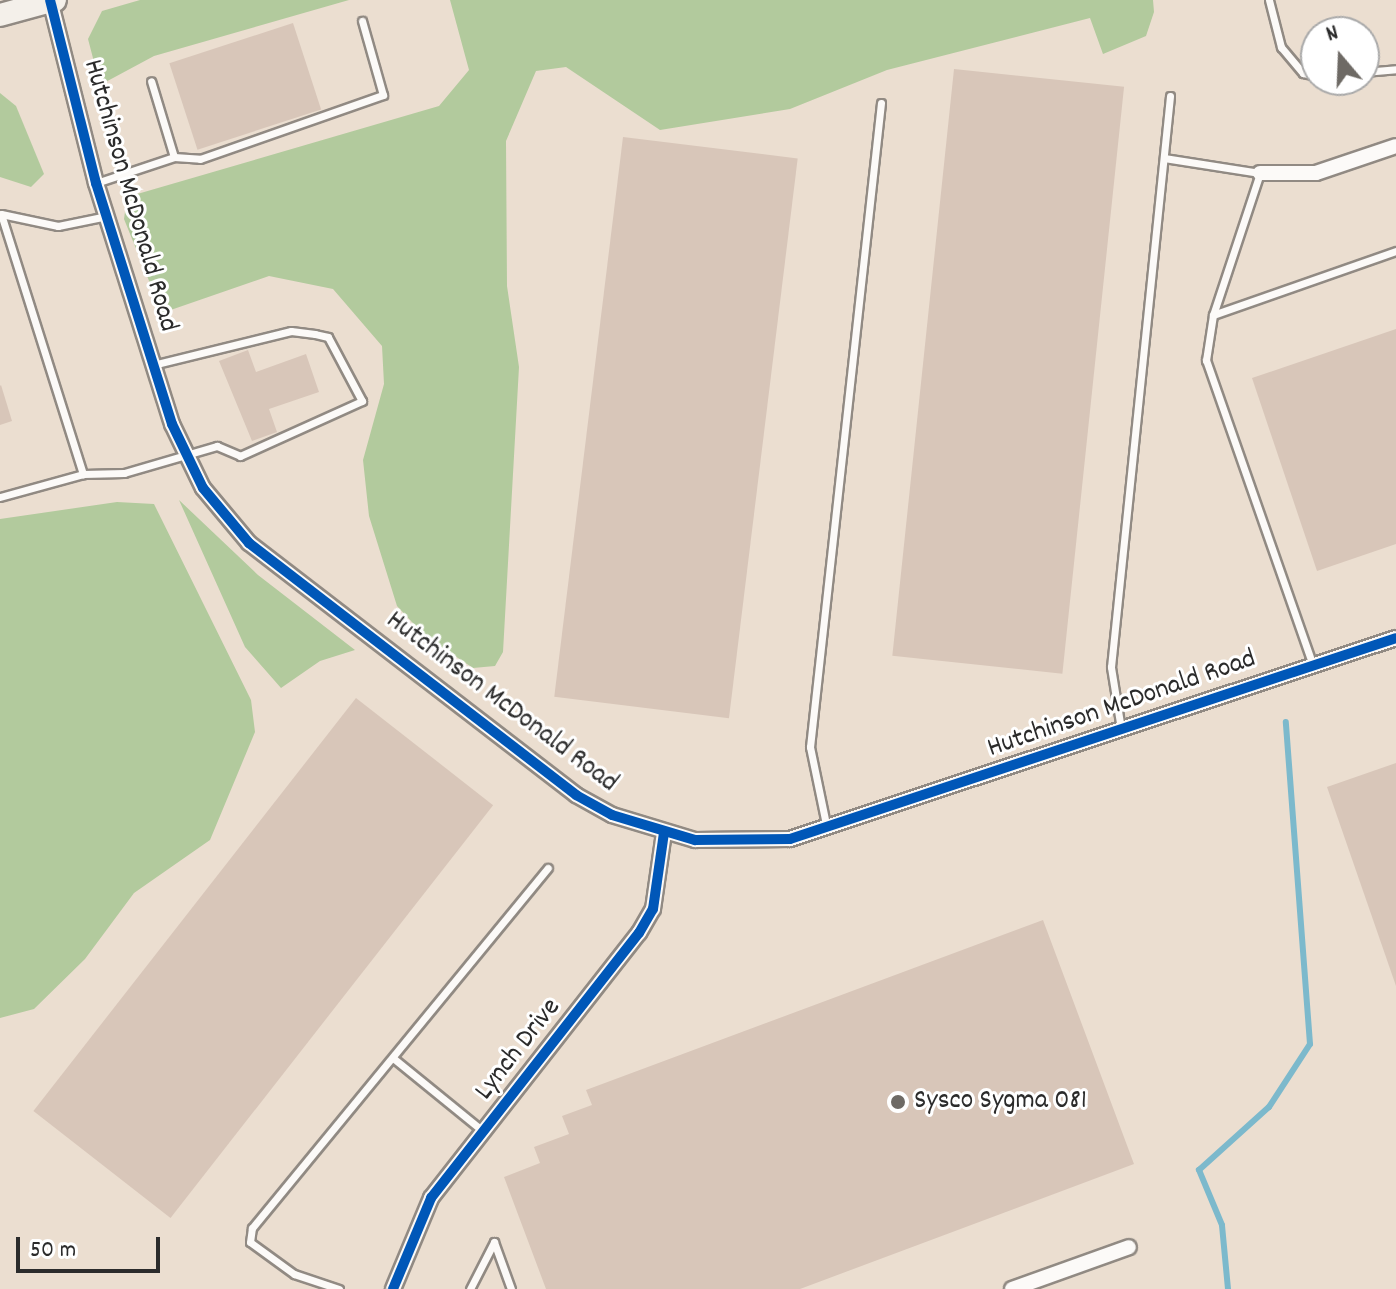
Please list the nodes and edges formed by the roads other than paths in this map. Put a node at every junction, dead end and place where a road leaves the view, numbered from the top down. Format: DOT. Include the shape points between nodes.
graph roads {
  1 [pos="52,0"];
  2 [pos="1269,0"];
  3 [pos="0,15"];
  4 [pos="362,21"];
  5 [pos="1300,69"];
  6 [pos="151,81"];
  7 [pos="1170,96"];
  8 [pos="881,103"];
  9 [pos="1396,146"];
  10 [pos="174,157"];
  11 [pos="1164,158"];
  12 [pos="1260,173"];
  13 [pos="96,183"];
  14 [pos="1,214"];
  15 [pos="107,216"];
  16 [pos="1396,251"];
  17 [pos="1213,315"];
  18 [pos="153,365"];
  19 [pos="185,456"];
  20 [pos="83,474"];
  21 [pos="0,497"];
  22 [pos="1396,638"];
  23 [pos="1313,666"];
  24 [pos="1121,731"];
  25 [pos="827,831"];
  26 [pos="664,833"];
  27 [pos="548,868"];
  28 [pos="393,1058"];
  29 [pos="484,1132"];
  30 [pos="1129,1247"];
  31 [pos="339,1289"];
  32 [pos="393,1289"];
  33 [pos="470,1289"];
  34 [pos="511,1289"];
  35 [pos="1012,1289"];
  1 -- 3 [label="main road"];
  1 -- 13 [label="street, Hutchinson McDonald Road"];
  2 -- 5 [label="lane" via="1281,47"];
  4 -- 10 [label="lane" via="383,95 200,159"];
  6 -- 10 [label="lane"];
  7 -- 11 [label="lane"];
  8 -- 25 [label="lane" via="810,747"];
  9 -- 12 [label="street" via="1316,173"];
  10 -- 13 [label="lane"];
  11 -- 12 [label="lane"];
  11 -- 24 [label="lane" via="1111,667"];
  12 -- 17 [label="lane"];
  13 -- 15 [label="street, Hutchinson McDonald Road"];
  14 -- 15 [label="lane" via="58,226"];
  14 -- 20 [label="lane"];
  15 -- 18 [label="street, Hutchinson McDonald Road"];
  16 -- 17 [label="lane"];
  17 -- 23 [label="lane" via="1210,376"];
  18 -- 19 [label="street, Hutchinson McDonald Road"];
  18 -- 19 [label="lane" via="291,331 315,334 328,337 362,401 240,456 217,446"];
  19 -- 20 [label="lane" via="124,473"];
  19 -- 26 [label="street, Hutchinson McDonald Road" via="249,543 576,795"];
  20 -- 21 [label="lane"];
  22 -- 23 [label="street, Hutchinson McDonald Road"];
  23 -- 24 [label="street, Hutchinson McDonald Road"];
  24 -- 25 [label="street, Hutchinson McDonald Road"];
  25 -- 26 [label="street, Hutchinson McDonald Road" via="755,843"];
  26 -- 29 [label="street, Lynch Drive" via="653,909 639,933"];
  27 -- 28 [label="lane"];
  28 -- 29 [label="lane"];
  28 -- 31 [label="lane" via="249,1236 294,1274"];
  29 -- 32 [label="street, Lynch Drive" via="431,1198"];
  30 -- 35 [label="street"];
  33 -- 34 [label="lane" via="494,1242"];
}
